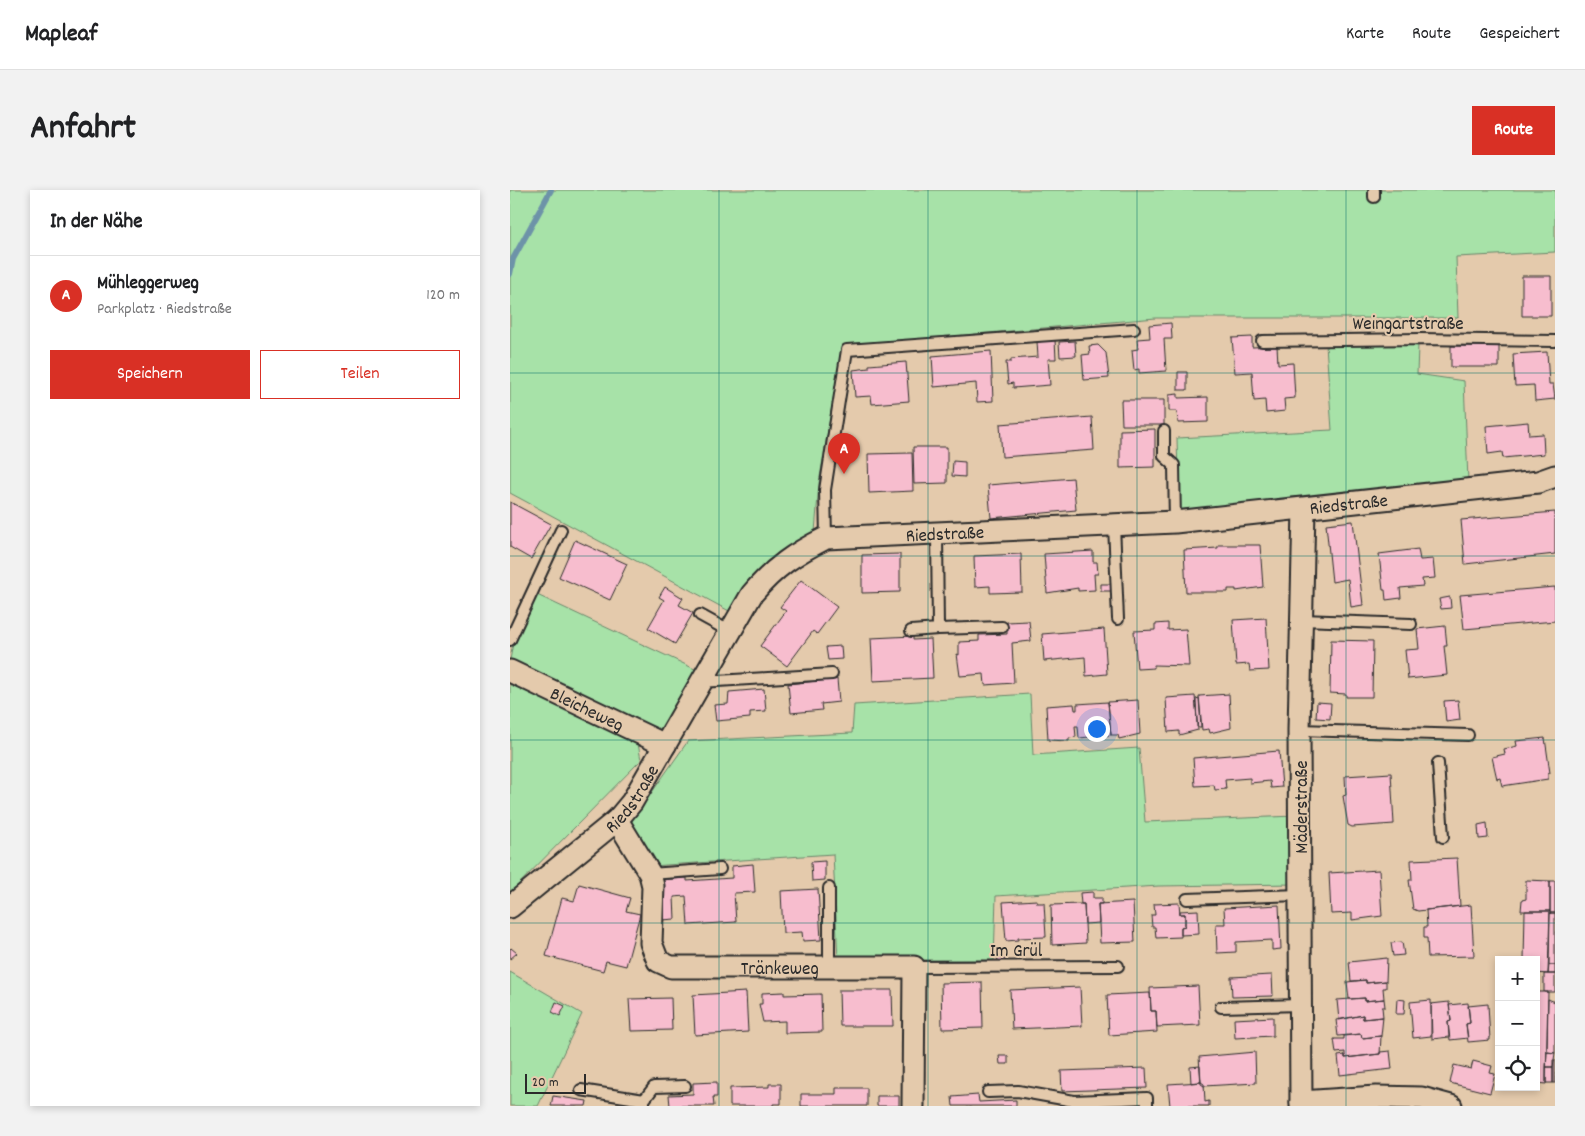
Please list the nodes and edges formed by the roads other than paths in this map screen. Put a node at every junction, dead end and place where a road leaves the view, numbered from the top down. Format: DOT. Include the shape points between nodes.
graph roads {
  1 [pos="1134,329"];
  2 [pos="1262,341"];
  3 [pos="1555,341"];
  4 [pos="1164,431"];
  5 [pos="1555,476"];
  6 [pos="1304,509"];
  7 [pos="1175,522"];
  8 [pos="1114,525"];
  9 [pos="561,530"];
  10 [pos="937,533"];
  11 [pos="826,538"];
  12 [pos="700,615"];
  13 [pos="1118,620"];
  14 [pos="1302,620"];
  15 [pos="1411,624"];
  16 [pos="1002,627"];
  17 [pos="938,629"];
  18 [pos="729,631"];
  19 [pos="911,631"];
  20 [pos="510,640"];
  21 [pos="510,671"];
  22 [pos="832,674"];
  23 [pos="701,682"];
  24 [pos="1299,730"];
  25 [pos="1468,735"];
  26 [pos="665,745"];
  27 [pos="1438,763"];
  28 [pos="617,820"];
  29 [pos="1443,837"];
  30 [pos="720,869"];
  31 [pos="650,874"];
  32 [pos="829,888"];
  33 [pos="1300,895"];
  34 [pos="1187,899"];
  35 [pos="510,907"];
  36 [pos="1118,966"];
  37 [pos="829,967"];
  38 [pos="914,967"];
  39 [pos="1300,1006"];
  40 [pos="1221,1007"];
  41 [pos="685,1086"];
  42 [pos="582,1090"];
  43 [pos="988,1092"];
  44 [pos="644,1103"];
  45 [pos="1301,1104"];
  46 [pos="913,1106"];
  47 [pos="1148,1106"];
  48 [pos="1452,1106"];
  1 -- 11 [label="lane" via="847,350 824,490"];
  2 -- 3 [label="lane, Weingartstraße"];
  4 -- 7 [label="lane" via="1164,456 1174,465"];
  5 -- 6 [label="street, Riedstraße" via="1538,482"];
  6 -- 7 [label="street, Riedstraße"];
  6 -- 14 [label="street, Mäderstraße"];
  7 -- 8 [label="street, Riedstraße"];
  8 -- 10 [label="street, Riedstraße"];
  8 -- 13 [label="lane"];
  9 -- 20 [label="lane"];
  10 -- 11 [label="street, Riedstraße"];
  10 -- 17 [label="lane"];
  11 -- 18 [label="street, Riedstraße" via="792,555 769,574"];
  12 -- 18 [label="lane"];
  14 -- 15 [label="lane"];
  14 -- 24 [label="street, Mäderstraße"];
  16 -- 17 [label="lane"];
  17 -- 19 [label="lane"];
  18 -- 23 [label="street, Riedstraße"];
  21 -- 26 [label="street, Bleicheweg"];
  22 -- 23 [label="lane"];
  23 -- 26 [label="street, Riedstraße"];
  24 -- 25 [label="lane"];
  24 -- 33 [label="street, Mäderstraße"];
  26 -- 28 [label="street, Riedstraße" via="632,802"];
  27 -- 29 [label="lane"];
  28 -- 31 [label="street, Tränkeweg"];
  28 -- 35 [label="street, Riedstraße"];
  30 -- 31 [label="lane"];
  31 -- 37 [label="street, Tränkeweg" via="653,886 651,943 658,961 670,967"];
  32 -- 37 [label="lane"];
  33 -- 34 [label="lane"];
  33 -- 39 [label="street, Mäderstraße"];
  36 -- 38 [label="lane, Im Grül"];
  37 -- 38 [label="street, Tränkeweg"];
  38 -- 46 [label="street"];
  39 -- 40 [label="lane"];
  39 -- 45 [label="street, Mäderstraße"];
  41 -- 44 [label="lane" via="654,1087"];
  42 -- 44 [label="lane"];
  43 -- 47 [label="lane" via="1018,1092 1074,1101 1147,1098"];
  45 -- 48 [label="street" via="1376,1097 1422,1098"];
}
